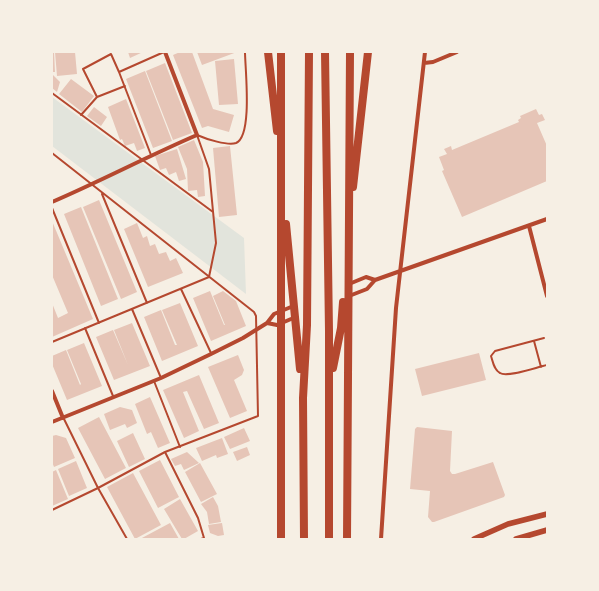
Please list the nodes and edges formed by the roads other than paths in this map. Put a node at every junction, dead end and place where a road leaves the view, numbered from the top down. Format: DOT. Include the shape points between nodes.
graph roads {
  1 [pos="165,52"];
  2 [pos="245,52"];
  3 [pos="268,52"];
  4 [pos="281,52"];
  5 [pos="309,52"];
  6 [pos="325,52"];
  7 [pos="350,52"];
  8 [pos="368,52"];
  9 [pos="425,52"];
  10 [pos="457,52"];
  11 [pos="424,62"];
  12 [pos="120,72"];
  13 [pos="125,86"];
  14 [pos="52,93"];
  15 [pos="97,97"];
  16 [pos="81,115"];
  17 [pos="197,135"];
  18 [pos="52,153"];
  19 [pos="151,155"];
  20 [pos="142,160"];
  21 [pos="93,184"];
  22 [pos="102,193"];
  23 [pos="52,202"];
  24 [pos="52,208"];
  25 [pos="213,212"];
  26 [pos="547,219"];
  27 [pos="529,226"];
  28 [pos="401,271"];
  29 [pos="209,277"];
  30 [pos="375,280"];
  31 [pos="346,285"];
  32 [pos="181,288"];
  33 [pos="547,296"];
  34 [pos="346,297"];
  35 [pos="147,303"];
  36 [pos="291,308"];
  37 [pos="132,309"];
  38 [pos="291,319"];
  39 [pos="98,323"];
  40 [pos="267,323"];
  41 [pos="85,328"];
  42 [pos="256,330"];
  43 [pos="544,338"];
  44 [pos="534,341"];
  45 [pos="52,342"];
  46 [pos="211,354"];
  47 [pos="547,365"];
  48 [pos="541,367"];
  49 [pos="161,378"];
  50 [pos="154,381"];
  51 [pos="329,382"];
  52 [pos="52,391"];
  53 [pos="113,398"];
  54 [pos="303,398"];
  55 [pos="63,418"];
  56 [pos="52,422"];
  57 [pos="180,446"];
  58 [pos="164,452"];
  59 [pos="98,488"];
  60 [pos="52,510"];
  61 [pos="547,514"];
  62 [pos="547,530"];
  63 [pos="128,539"];
  64 [pos="202,539"];
  65 [pos="281,539"];
  66 [pos="304,539"];
  67 [pos="329,539"];
  68 [pos="347,539"];
  69 [pos="381,539"];
  70 [pos="474,539"];
  71 [pos="516,539"];
  1 -- 12 [label="lane"];
  1 -- 17 [label="street"];
  2 -- 17 [label="lane" via="248,112 241,139 231,144 208,140"];
  3 -- 54 [label="highway"];
  4 -- 65 [label="highway"];
  5 -- 54 [label="highway" via="307,325"];
  6 -- 51 [label="highway"];
  7 -- 68 [label="highway"];
  8 -- 51 [label="highway" via="341,328"];
  9 -- 11 [label="street"];
  10 -- 11 [label="street" via="433,62"];
  11 -- 28 [label="street"];
  12 -- 13 [label="lane"];
  12 -- 15 [label="lane" via="111,54 83,68"];
  13 -- 15 [label="lane"];
  13 -- 19 [label="lane"];
  14 -- 16 [label="lane"];
  15 -- 16 [label="lane"];
  16 -- 20 [label="lane"];
  17 -- 19 [label="street"];
  17 -- 25 [label="lane" via="209,169"];
  18 -- 21 [label="lane"];
  19 -- 20 [label="street"];
  20 -- 21 [label="street"];
  20 -- 25 [label="lane"];
  21 -- 22 [label="lane"];
  21 -- 23 [label="street"];
  22 -- 29 [label="lane"];
  22 -- 35 [label="lane"];
  24 -- 39 [label="lane"];
  25 -- 29 [label="lane" via="216,243"];
  26 -- 27 [label="street"];
  27 -- 28 [label="street"];
  27 -- 33 [label="street"];
  28 -- 30 [label="street"];
  28 -- 69 [label="street"];
  29 -- 32 [label="lane"];
  29 -- 42 [label="lane" via="254,312"];
  30 -- 31 [label="street" via="366,277"];
  30 -- 34 [label="street" via="367,289"];
  32 -- 35 [label="lane"];
  32 -- 46 [label="lane"];
  35 -- 37 [label="lane"];
  36 -- 40 [label="street" via="274,314"];
  37 -- 39 [label="lane"];
  37 -- 49 [label="lane"];
  38 -- 40 [label="street" via="277,325"];
  39 -- 41 [label="lane"];
  40 -- 42 [label="street"];
  41 -- 45 [label="lane"];
  41 -- 53 [label="lane"];
  42 -- 46 [label="street"];
  42 -- 57 [label="lane" via="258,416"];
  43 -- 44 [label="lane"];
  44 -- 48 [label="lane"];
  44 -- 48 [label="lane" via="496,351 491,356 500,374 507,375"];
  46 -- 49 [label="street"];
  47 -- 48 [label="lane"];
  49 -- 50 [label="street"];
  50 -- 53 [label="street"];
  50 -- 57 [label="lane"];
  51 -- 67 [label="highway"];
  52 -- 55 [label="street"];
  53 -- 55 [label="street"];
  54 -- 66 [label="highway"];
  55 -- 56 [label="street"];
  55 -- 59 [label="lane"];
  57 -- 58 [label="lane"];
  58 -- 59 [label="lane"];
  58 -- 64 [label="lane" via="198,518 204,538"];
  59 -- 60 [label="lane"];
  59 -- 63 [label="lane"];
  61 -- 70 [label="street" via="508,524"];
  62 -- 71 [label="street"];
}
